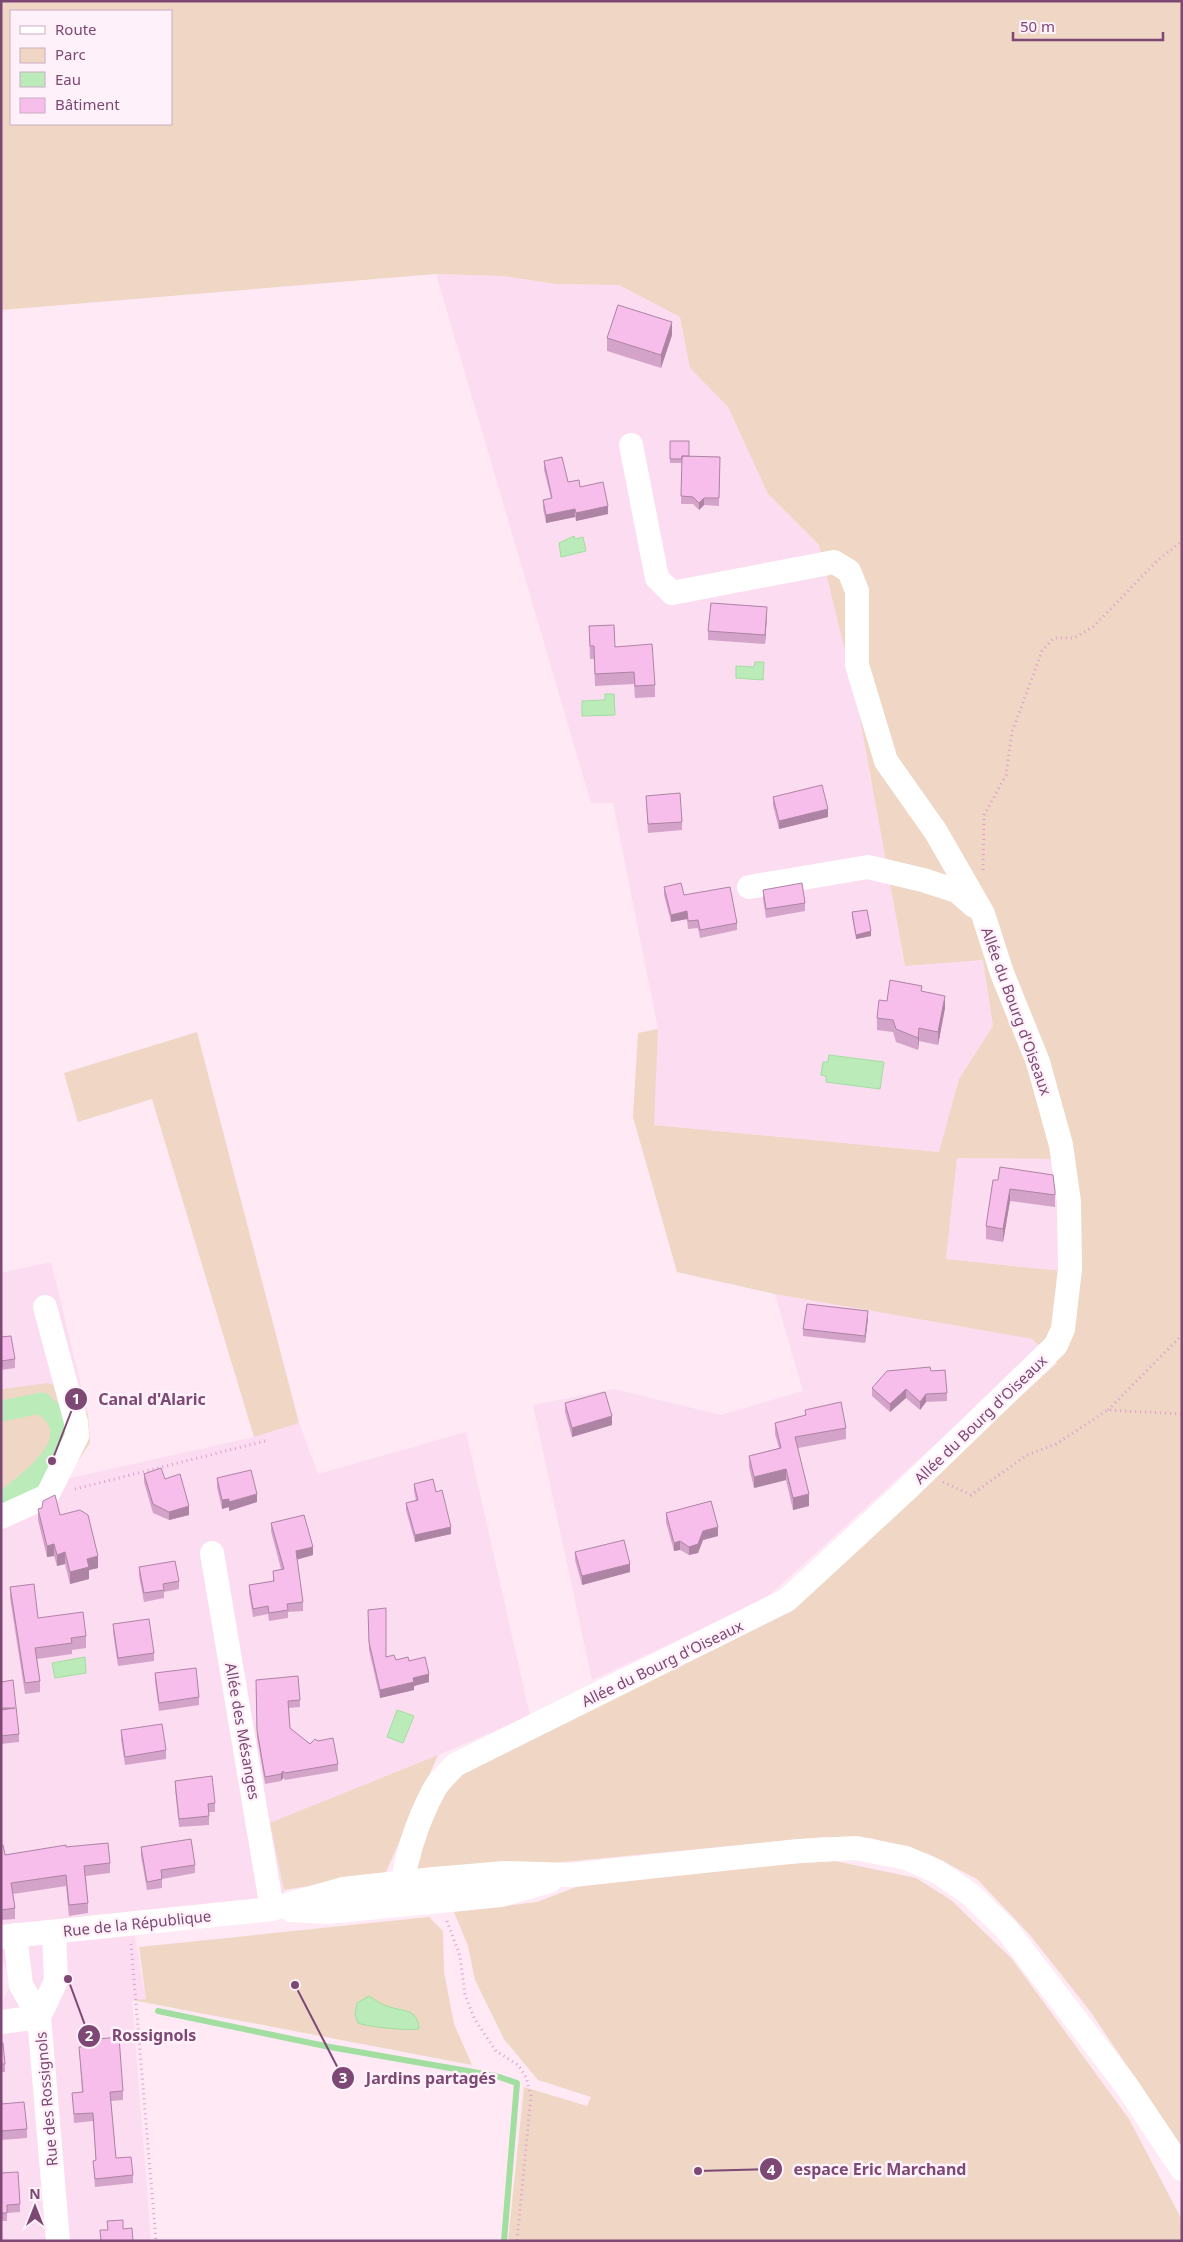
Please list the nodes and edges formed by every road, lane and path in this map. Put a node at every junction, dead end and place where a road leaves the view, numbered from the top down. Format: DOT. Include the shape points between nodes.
graph roads {
  1 [pos="631,444"];
  2 [pos="1182,541"];
  3 [pos="983,874"];
  4 [pos="749,887"];
  5 [pos="983,914"];
  6 [pos="45,1307"];
  7 [pos="1182,1334"];
  8 [pos="1108,1410"];
  9 [pos="1182,1414"];
  10 [pos="265,1441"];
  11 [pos="916,1480"];
  12 [pos="47,1496"];
  13 [pos="1,1517"];
  14 [pos="212,1553"];
  15 [pos="570,1875"];
  16 [pos="402,1894"];
  17 [pos="441,1901"];
  18 [pos="272,1909"];
  19 [pos="129,1924"];
  20 [pos="54,1932"];
  21 [pos="8,1936"];
  22 [pos="39,2017"];
  23 [pos="1,2022"];
  24 [pos="1182,2169"];
  25 [pos="58,2241"];
  26 [pos="156,2241"];
  27 [pos="517,2241"];
  1 -- 5 [label="street, Allée du Bourg d'Oiseaux" via="657,578 672,593 834,562 849,571 857,591 857,665 886,761 936,832"];
  2 -- 3 [label="path" via="1158,560 1093,627 1074,638 1054,638 1042,651 1012,732 1006,775 984,816"];
  4 -- 5 [label="street" via="868,867 957,891"];
  5 -- 11 [label="street, Allée du Bourg d'Oiseaux" via="1002,973 1038,1062 1061,1144 1069,1202 1070,1269 1066,1310 1056,1345"];
  6 -- 12 [label="street" via="78,1436"];
  7 -- 8 [label="path"];
  8 -- 9 [label="path"];
  8 -- 11 [label="path" via="1056,1444 1027,1455 971,1495 937,1479"];
  10 -- 12 [label="path"];
  11 -- 16 [label="street, Allée du Bourg d'Oiseaux" via="787,1600 455,1765 436,1787 408,1853"];
  12 -- 13 [label="street"];
  14 -- 18 [label="street, Allée des Mésanges"];
  15 -- 16 [label="street" via="505,1873"];
  15 -- 17 [label="street" via="501,1895"];
  15 -- 24 [label="street" via="856,1848 906,1858 938,1872 971,1896 1007,1930 1126,2085"];
  16 -- 17 [label="street"];
  16 -- 18 [label="street, Rue de la République" via="343,1889"];
  17 -- 27 [label="path" via="460,1956 465,1996 475,2020 496,2051 518,2065 526,2077 531,2096"];
  18 -- 19 [label="street, Rue de la République"];
  19 -- 20 [label="street, Rue de la République"];
  19 -- 26 [label="path"];
  20 -- 21 [label="street, Rue de la République"];
  20 -- 22 [label="street, Rue des Rossignols" via="56,1981"];
  21 -- 22 [label="street, Rue des Rossignols" via="21,1985"];
  22 -- 23 [label="street"];
  22 -- 25 [label="street, Rue des Rossignols"];
}
